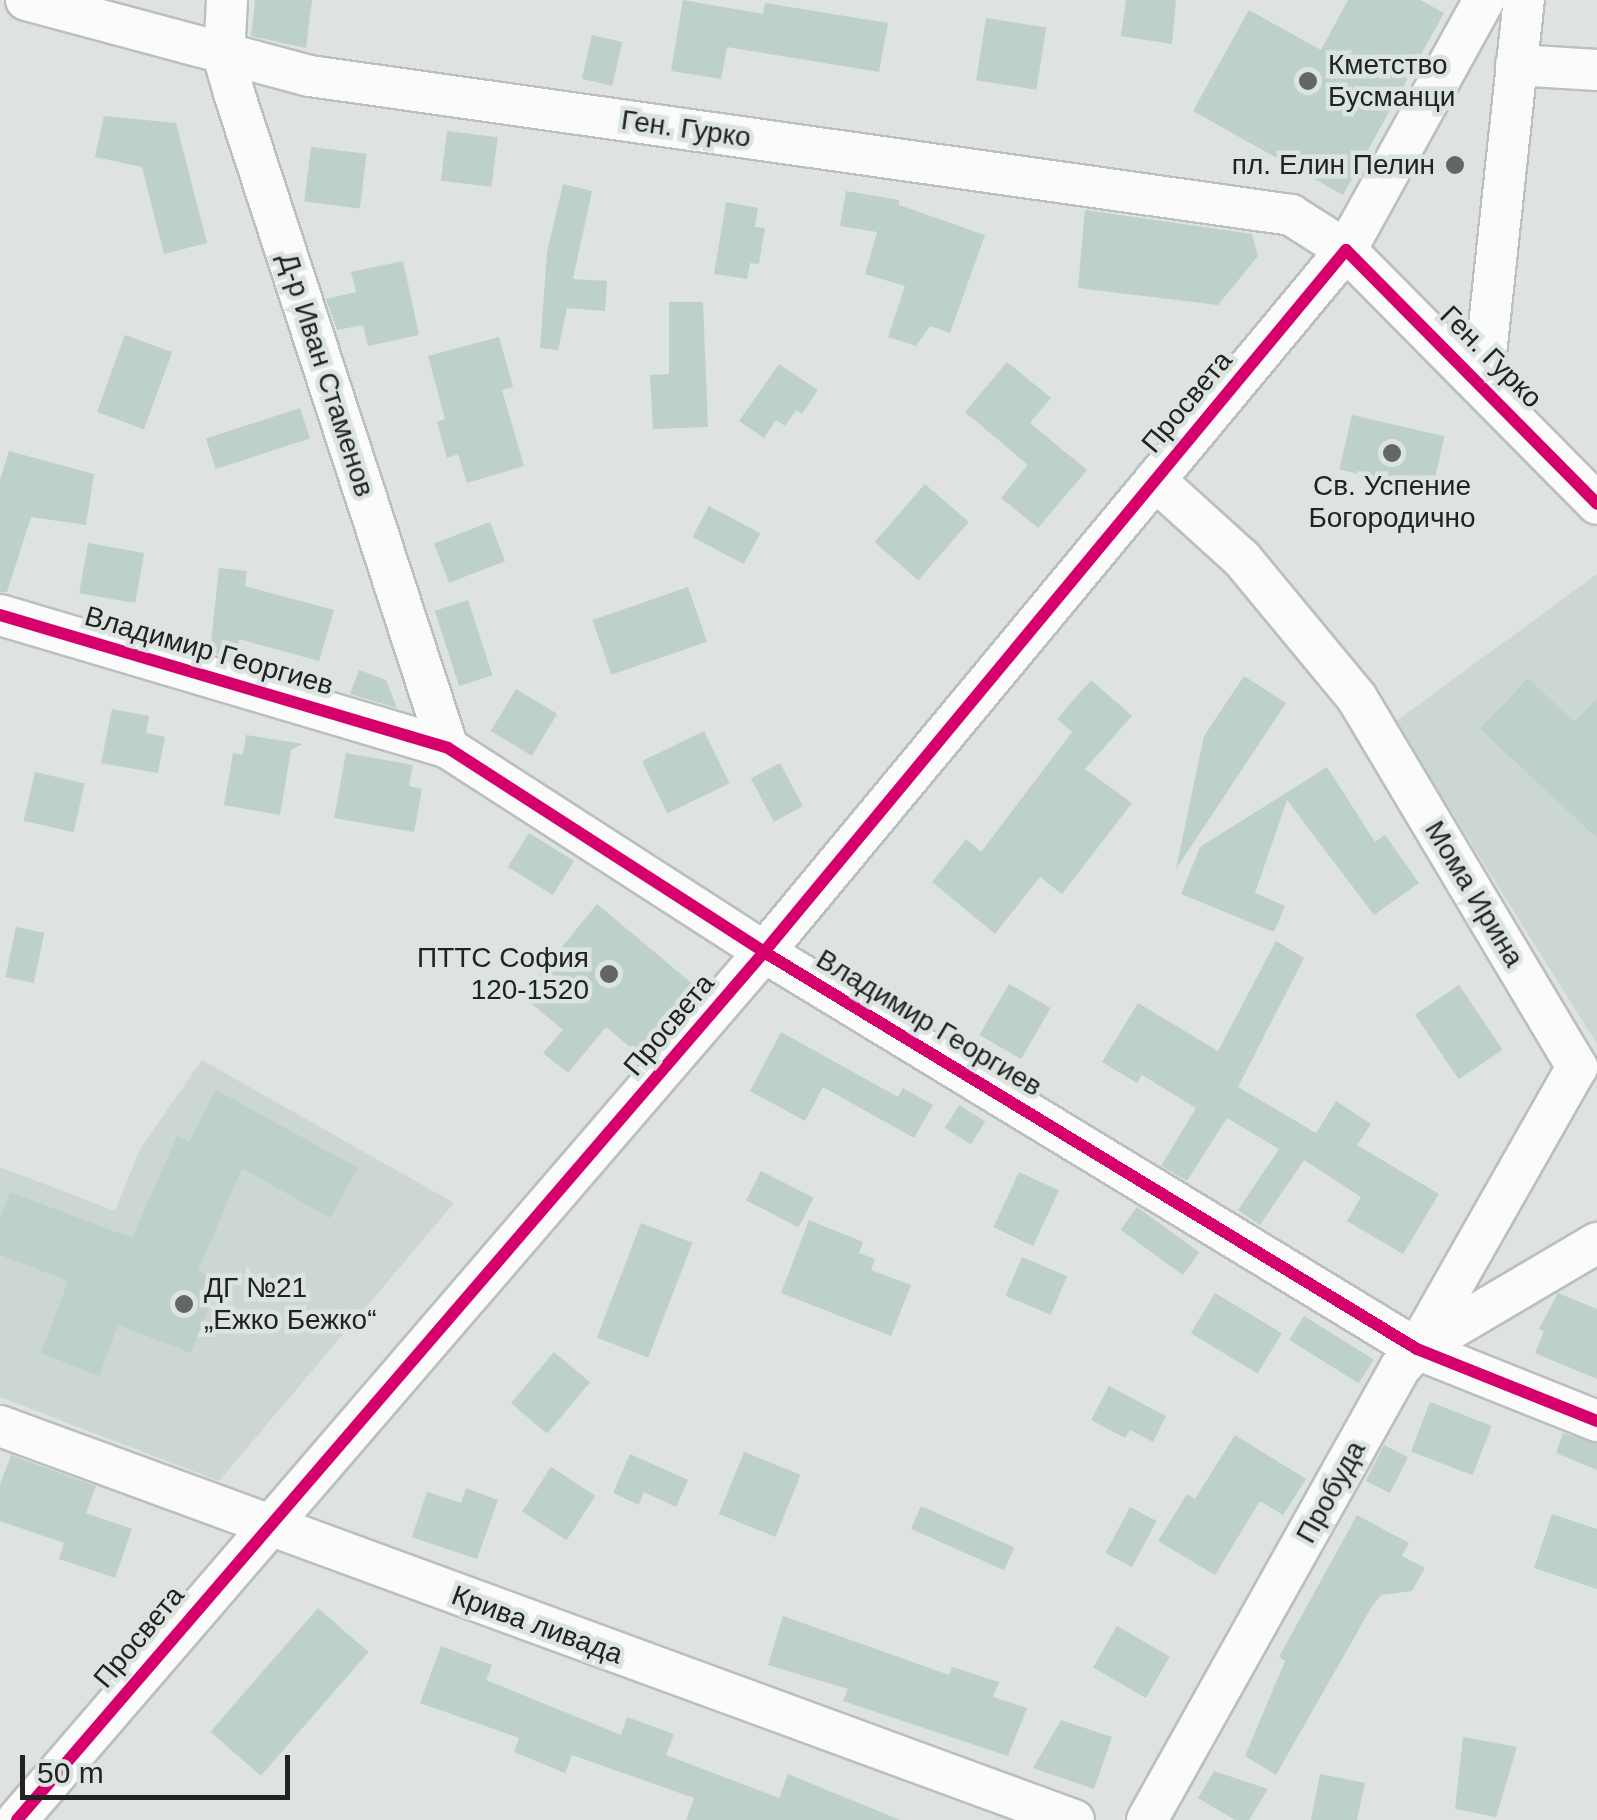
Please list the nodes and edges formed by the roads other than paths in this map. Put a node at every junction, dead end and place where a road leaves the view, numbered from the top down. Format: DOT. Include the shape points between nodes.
graph roads {
  1 [pos="26,0"];
  2 [pos="227,0"];
  3 [pos="1524,0"];
  4 [pos="1481,2"];
  5 [pos="224,58"];
  6 [pos="1516,65"];
  7 [pos="1597,70"];
  8 [pos="1346,250"];
  9 [pos="1483,382"];
  10 [pos="1154,480"];
  11 [pos="1597,504"];
  12 [pos="0,616"];
  13 [pos="448,748"];
  14 [pos="764,952"];
  15 [pos="1597,1243"];
  16 [pos="1417,1349"];
  17 [pos="1597,1420"];
  18 [pos="0,1426"];
  19 [pos="267,1526"];
  20 [pos="16,1820"];
  21 [pos="1074,1820"];
  22 [pos="1147,1820"];
  1 -- 5 [label="street, Ген. Гурко"];
  2 -- 5 [label="street, Д-р Иван Стаменов"];
  3 -- 6 [label="street"];
  4 -- 6 [label="street"];
  4 -- 8 [label="street, Просвета"];
  5 -- 8 [label="street, Ген. Гурко" via="428,94 1264,208 1318,228"];
  5 -- 13 [label="street, Д-р Иван Стаменов"];
  6 -- 7 [label="street"];
  6 -- 9 [label="street"];
  8 -- 9 [label="street, Ген. Гурко"];
  8 -- 10 [label="street, Просвета"];
  9 -- 11 [label="street, Ген. Гурко"];
  10 -- 14 [label="street, Просвета"];
  10 -- 16 [label="street, Мома Ирина" via="1242,559 1357,698 1577,1068"];
  12 -- 13 [label="street, Владимир Георгиев"];
  13 -- 14 [label="street, Владимир Георгиев"];
  14 -- 16 [label="street, Владимир Георгиев"];
  14 -- 19 [label="street, Просвета"];
  15 -- 16 [label="street, Пробуда"];
  16 -- 17 [label="street, Владимир Георгиев"];
  16 -- 22 [label="street, Пробуда" via="1400,1368"];
  18 -- 19 [label="street, Крива ливада"];
  19 -- 20 [label="street, Просвета"];
  19 -- 21 [label="street, Крива ливада"];
}
